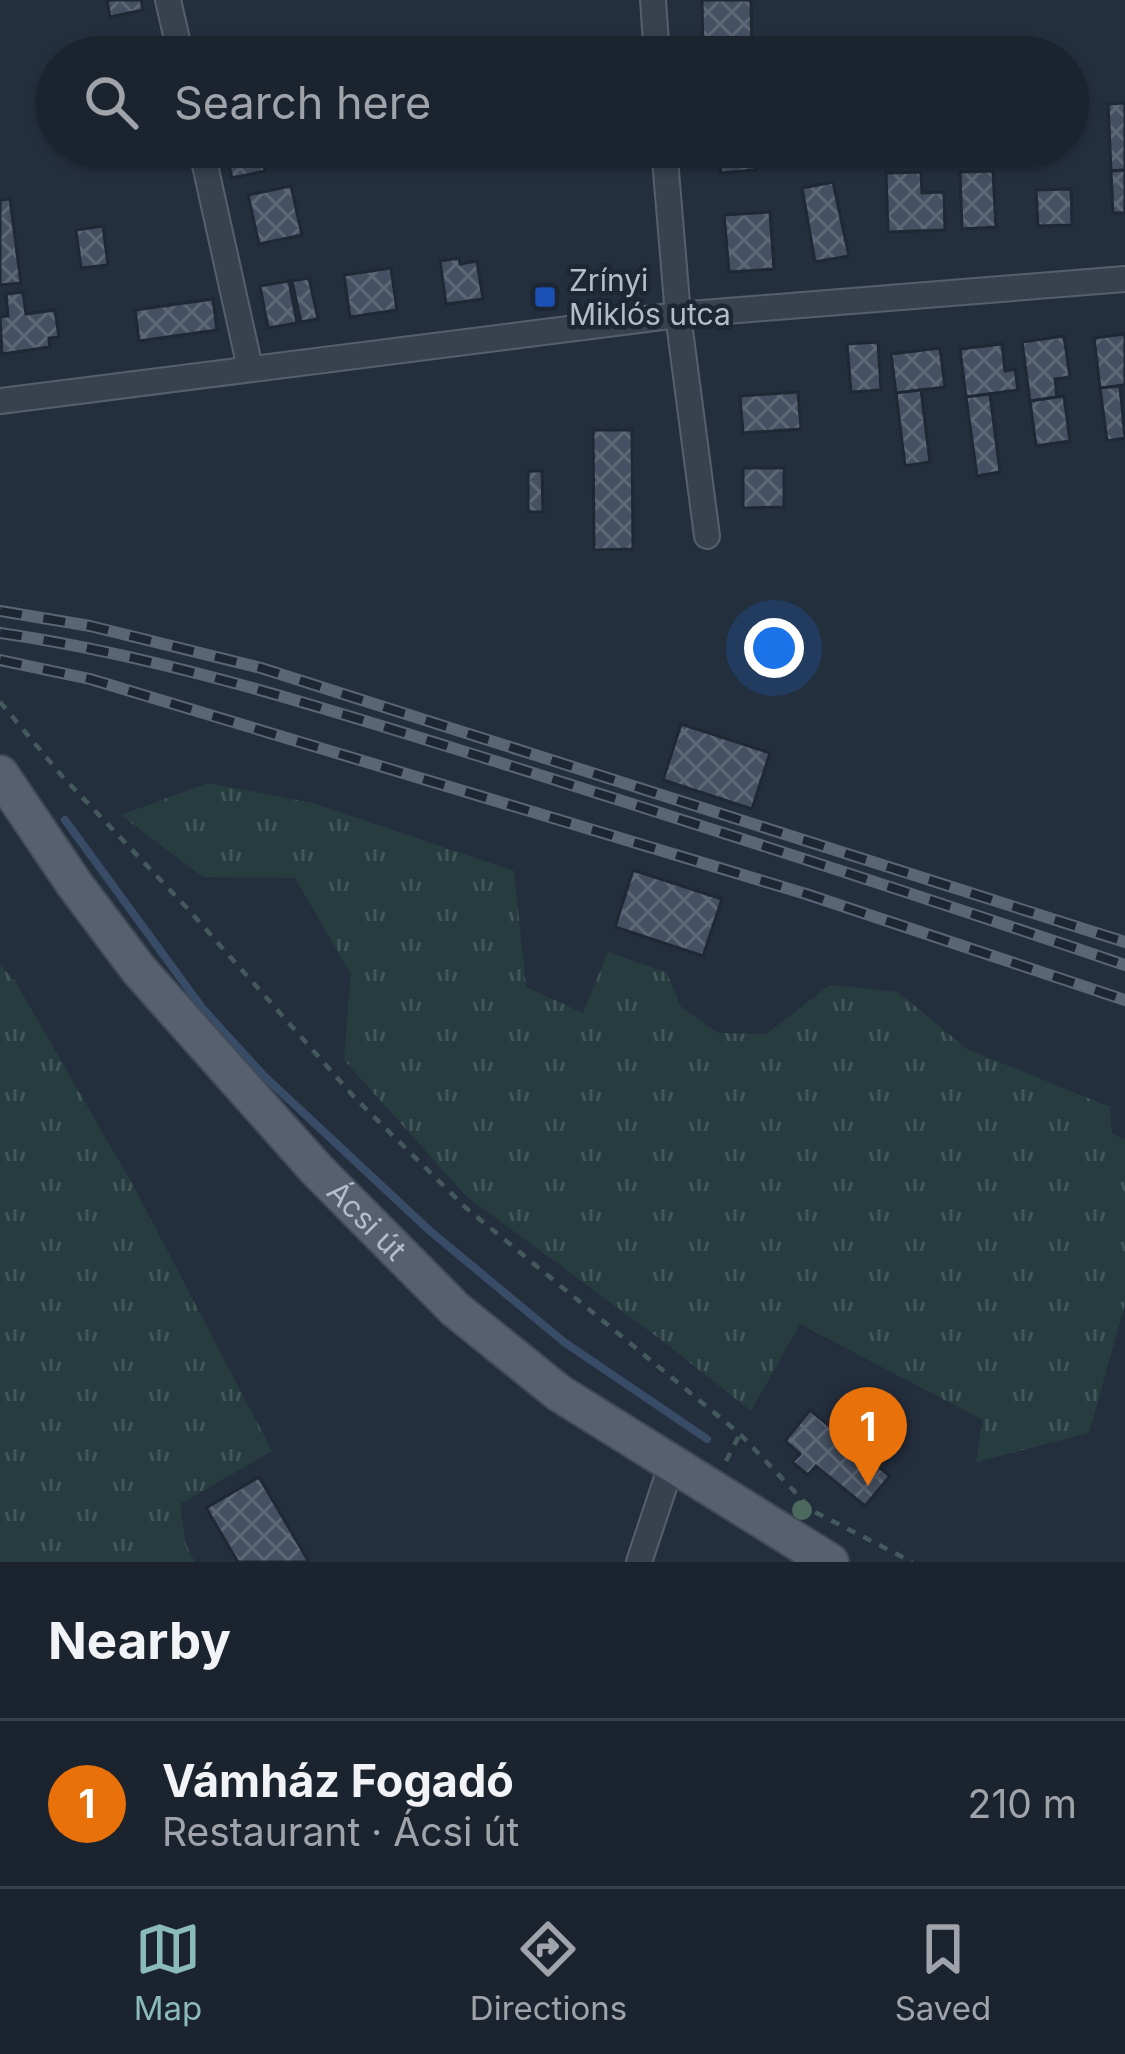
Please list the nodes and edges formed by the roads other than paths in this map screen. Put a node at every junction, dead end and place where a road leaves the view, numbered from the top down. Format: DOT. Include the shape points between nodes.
graph roads {
  1 [pos="168,0"];
  2 [pos="653,0"];
  3 [pos="176,36"];
  4 [pos="656,36"];
  5 [pos="206,168"];
  6 [pos="666,168"];
  7 [pos="1125,279"];
  8 [pos="678,315"];
  9 [pos="250,368"];
  10 [pos="0,401"];
  11 [pos="706,536"];
  12 [pos="0,774"];
  13 [pos="671,1466"];
  14 [pos="639,1562"];
  15 [pos="830,1562"];
  1 -- 3 [label="street"];
  2 -- 4 [label="street"];
  5 -- 9 [label="street"];
  6 -- 8 [label="street"];
  7 -- 8 [label="street"];
  8 -- 9 [label="street"];
  8 -- 11 [label="street"];
  9 -- 10 [label="street"];
  12 -- 13 [label="main road, Ácsi út" via="139,970 379,1237 560,1393"];
  13 -- 14 [label="street"];
  13 -- 15 [label="main road, Ácsi út"];
}
